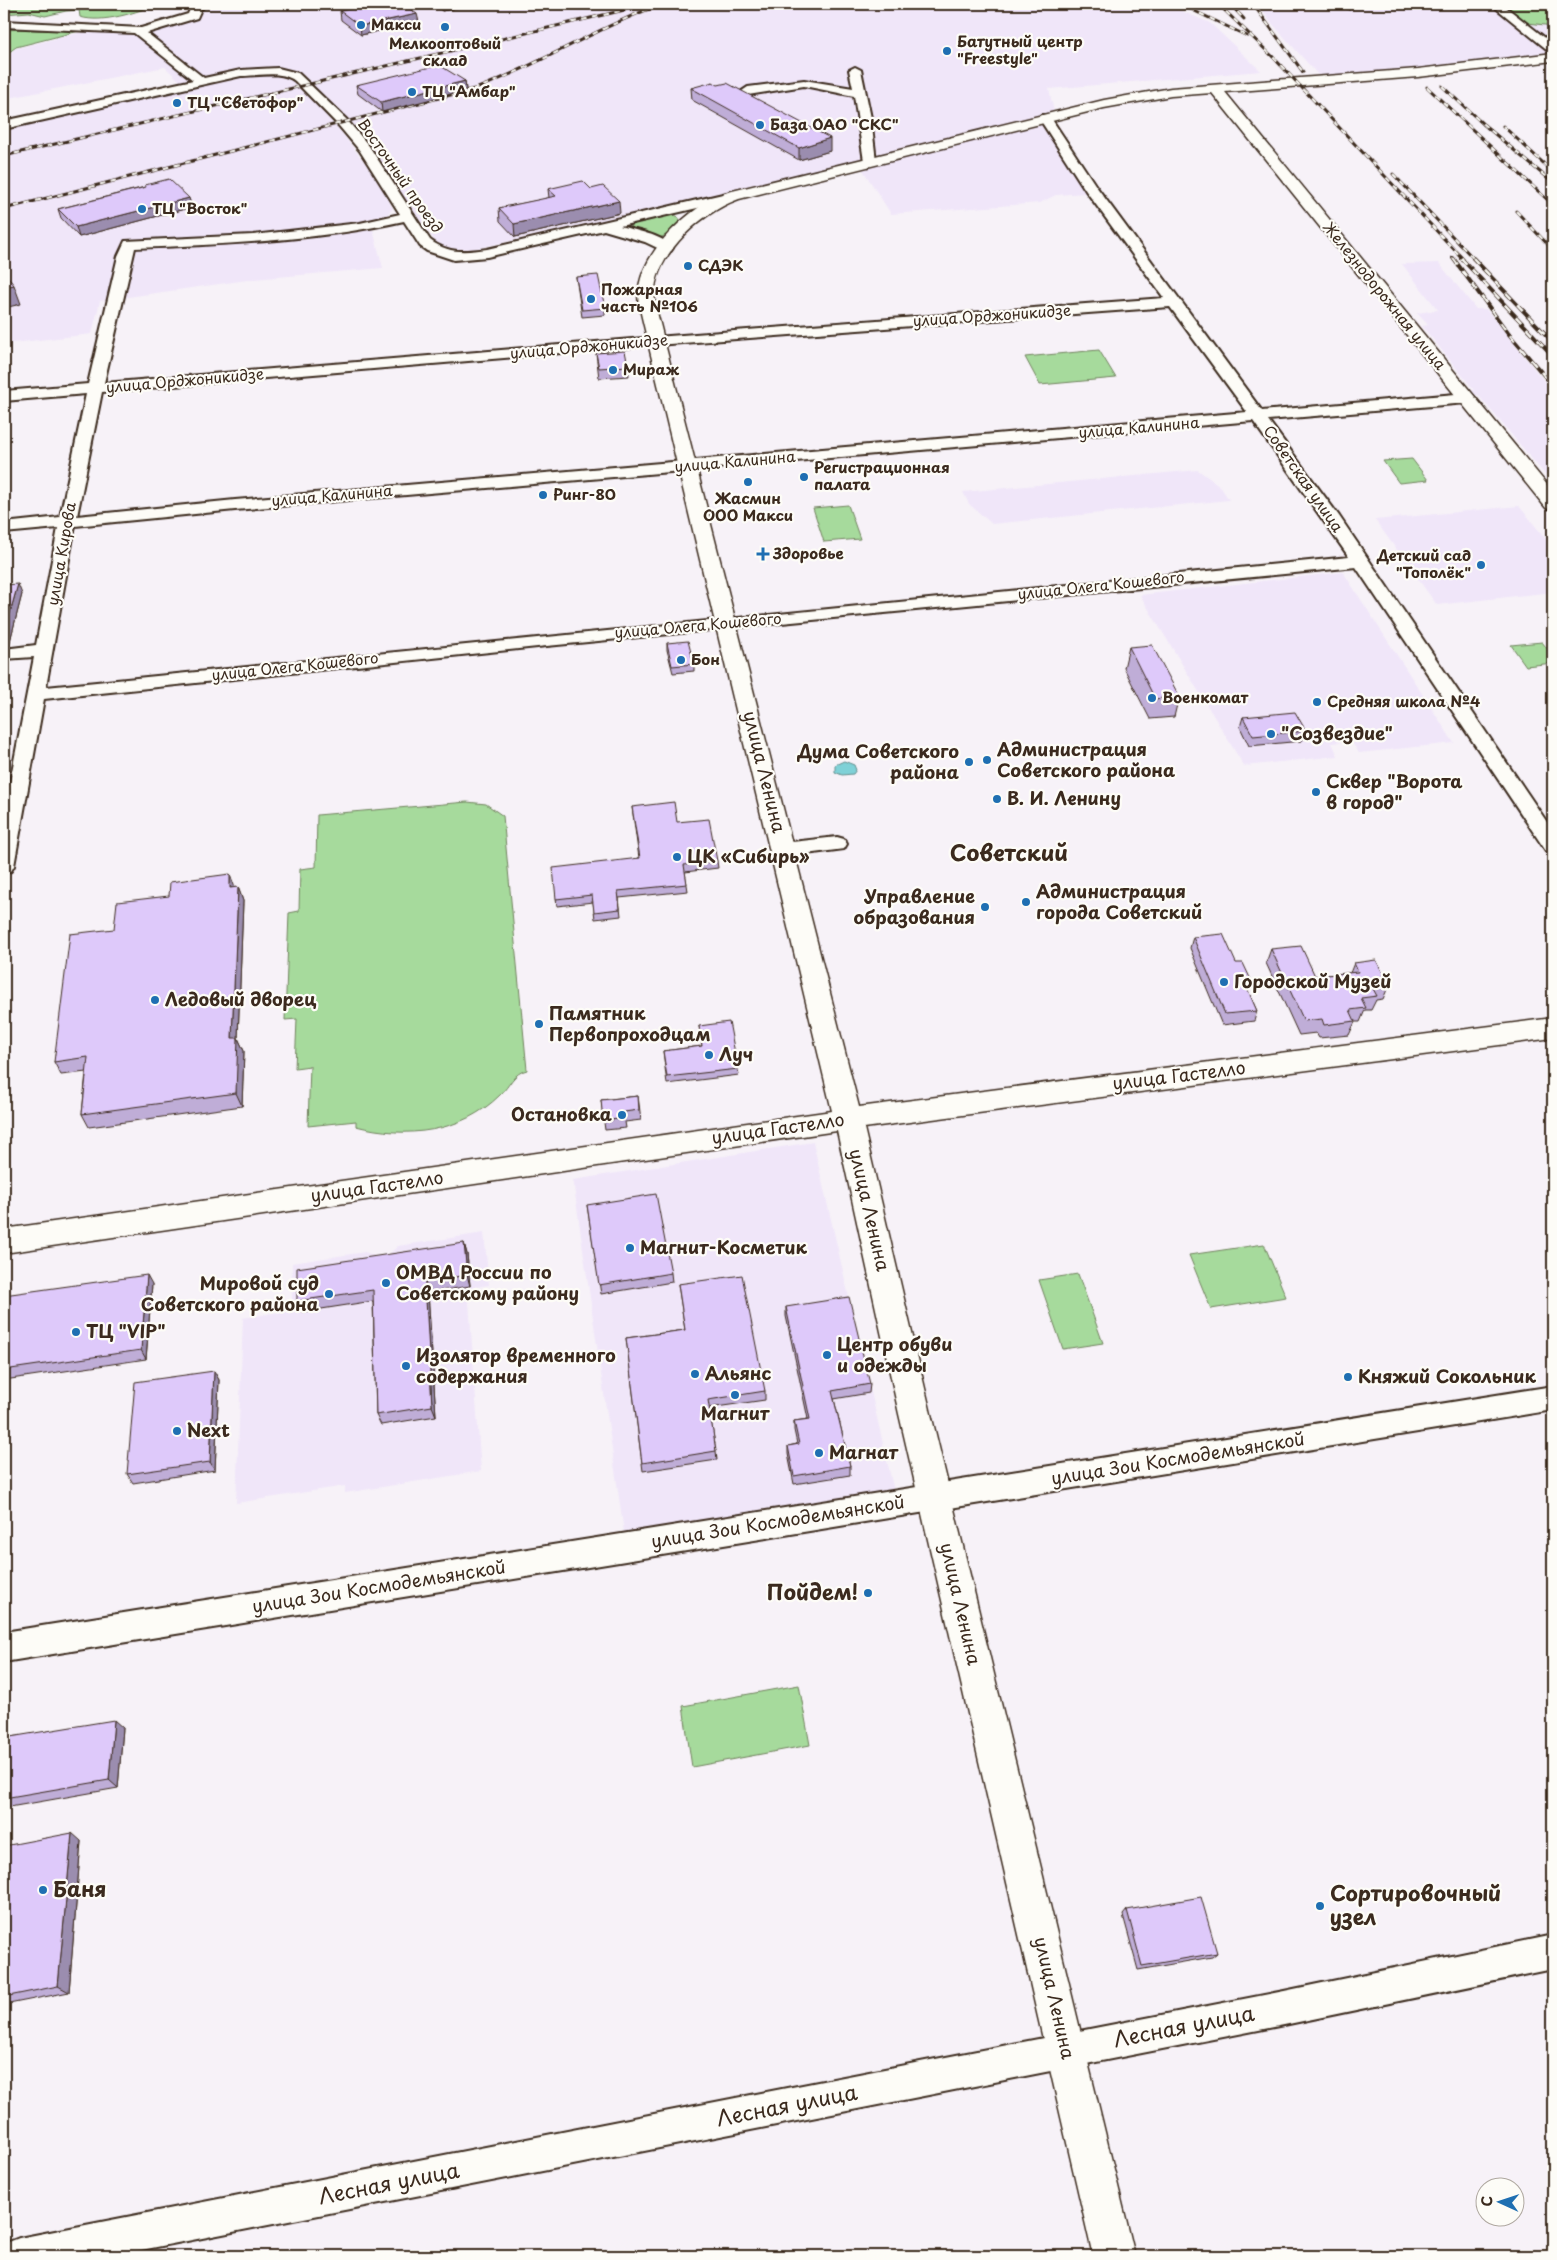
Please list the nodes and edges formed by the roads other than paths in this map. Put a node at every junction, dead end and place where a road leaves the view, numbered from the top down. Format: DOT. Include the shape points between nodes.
graph roads {
  1 [pos="203,4"];
  2 [pos="1496,4"];
  3 [pos="4,24"];
  4 [pos="141,31"];
  5 [pos="1553,49"];
  6 [pos="1553,57"];
  7 [pos="855,70"];
  8 [pos="201,81"];
  9 [pos="1215,88"];
  10 [pos="748,91"];
  11 [pos="859,93"];
  12 [pos="1045,118"];
  13 [pos="4,125"];
  14 [pos="870,161"];
  15 [pos="727,197"];
  16 [pos="408,216"];
  17 [pos="605,226"];
  18 [pos="666,248"];
  19 [pos="1174,302"];
  20 [pos="656,341"];
  21 [pos="93,389"];
  22 [pos="4,396"];
  23 [pos="1467,398"];
  24 [pos="1259,417"];
  25 [pos="686,466"];
  26 [pos="1553,504"];
  27 [pos="68,521"];
  28 [pos="4,528"];
  29 [pos="1360,561"];
  30 [pos="727,624"];
  31 [pos="44,650"];
  32 [pos="4,654"];
  33 [pos="36,694"];
  34 [pos="7,836"];
  35 [pos="837,844"];
  36 [pos="1553,846"];
  37 [pos="783,850"];
  38 [pos="4,866"];
  39 [pos="1553,1028"];
  40 [pos="848,1119"];
  41 [pos="4,1241"];
  42 [pos="1553,1398"];
  43 [pos="935,1498"];
  44 [pos="4,1647"];
  45 [pos="1553,1952"];
  46 [pos="1066,2050"];
  47 [pos="19,2256"];
  48 [pos="1114,2256"];
  1 -- 4 [label="street" via="196,7 193,16"];
  2 -- 5 [label="street"];
  3 -- 4 [label="street"];
  4 -- 8 [label="street"];
  6 -- 9 [label="main road, улица Ленина" via="1418,73"];
  7 -- 11 [label="street"];
  8 -- 13 [label="street, Восточный проезд"];
  8 -- 16 [label="street, Восточный проезд" via="259,71 294,75 365,149"];
  9 -- 12 [label="main road, улица Ленина" via="1158,94"];
  9 -- 23 [label="main road, Железнодорожная улица"];
  10 -- 11 [label="street" via="804,83"];
  11 -- 14 [label="street"];
  12 -- 14 [label="main road, улица Ленина"];
  12 -- 19 [label="street, Советская улица" via="1091,188"];
  14 -- 15 [label="main road, улица Ленина"];
  15 -- 17 [label="street, Восточный проезд"];
  15 -- 18 [label="main road, улица Ленина" via="699,213"];
  16 -- 17 [label="street, Восточный проезд" via="431,249 456,256 487,253"];
  16 -- 21 [label="street, улица Кирова" via="371,226 253,239 130,244 124,256"];
  17 -- 18 [label="street" via="650,239"];
  18 -- 20 [label="main road, улица Ленина" via="647,286 646,299"];
  19 -- 20 [label="street, улица Орджоникидзе"];
  19 -- 24 [label="street, Советская улица"];
  20 -- 21 [label="street, улица Орджоникидзе"];
  20 -- 25 [label="main road, улица Ленина"];
  21 -- 22 [label="street, улица Орджоникидзе"];
  21 -- 27 [label="street, улица Кирова"];
  23 -- 24 [label="street, улица Калинина"];
  23 -- 26 [label="main road, Железнодорожная улица"];
  24 -- 25 [label="street, улица Калинина"];
  24 -- 29 [label="street, Советская улица"];
  25 -- 27 [label="street, улица Калинина"];
  25 -- 30 [label="main road, улица Ленина"];
  27 -- 28 [label="street, улица Калинина"];
  27 -- 31 [label="street, улица Кирова"];
  29 -- 30 [label="street, улица Олега Кошевого"];
  29 -- 36 [label="street, Советская улица"];
  30 -- 33 [label="street, улица Олега Кошевого"];
  30 -- 37 [label="main road, улица Ленина"];
  31 -- 32 [label="street"];
  31 -- 33 [label="street, улица Кирова"];
  33 -- 34 [label="street, улица Кирова"];
  34 -- 38 [label="street, улица Кирова"];
  35 -- 37 [label="street"];
  37 -- 40 [label="main road, улица Ленина"];
  39 -- 40 [label="main road, улица Гастелло"];
  40 -- 41 [label="main road, улица Гастелло"];
  40 -- 43 [label="main road, улица Ленина"];
  42 -- 43 [label="street, улица Зои Космодемьянской"];
  43 -- 44 [label="street, улица Зои Космодемьянской"];
  43 -- 46 [label="main road, улица Ленина"];
  45 -- 46 [label="street, Лесная улица"];
  46 -- 47 [label="street, Лесная улица"];
  46 -- 48 [label="main road, улица Ленина"];
}
